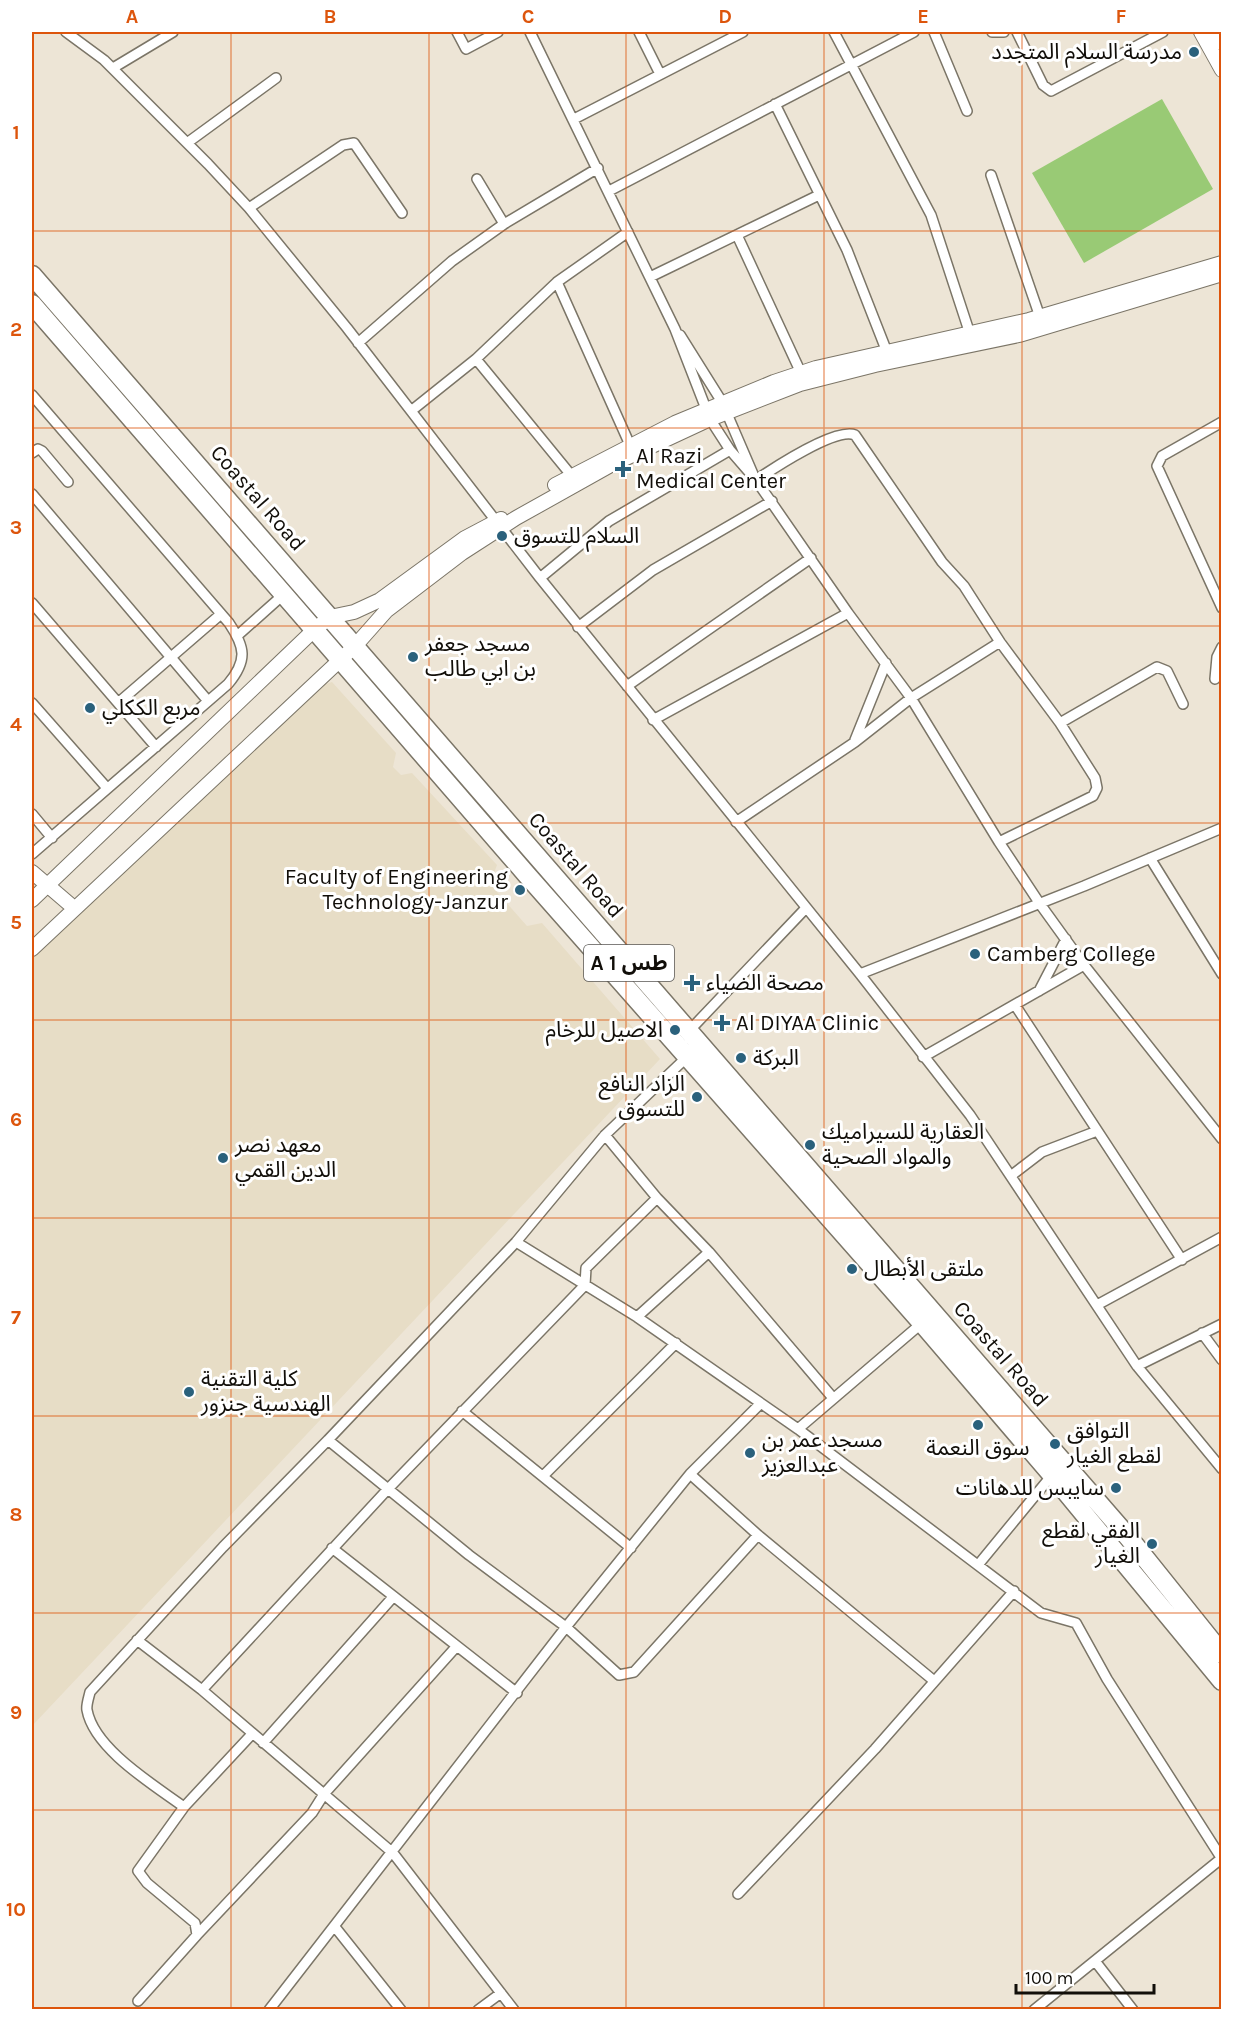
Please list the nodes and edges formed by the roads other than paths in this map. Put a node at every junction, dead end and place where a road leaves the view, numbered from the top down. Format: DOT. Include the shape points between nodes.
graph roads {
  1 [pos="66,32"];
  2 [pos="172,32"];
  3 [pos="457,32"];
  4 [pos="498,32"];
  5 [pos="530,32"];
  6 [pos="639,32"];
  7 [pos="743,32"];
  8 [pos="834,32"];
  9 [pos="914,32"];
  10 [pos="934,32"];
  11 [pos="992,32"];
  12 [pos="1004,32"];
  13 [pos="1017,32"];
  14 [pos="1163,32"];
  15 [pos="1201,32"];
  16 [pos="1215,32"];
  17 [pos="1221,43"];
  18 [pos="850,64"];
  19 [pos="113,68"];
  20 [pos="1221,70"];
  21 [pos="660,74"];
  22 [pos="276,78"];
  23 [pos="775,104"];
  24 [pos="967,111"];
  25 [pos="574,119"];
  26 [pos="187,142"];
  27 [pos="598,168"];
  28 [pos="991,175"];
  29 [pos="477,179"];
  30 [pos="609,191"];
  31 [pos="819,195"];
  32 [pos="249,208"];
  33 [pos="402,213"];
  34 [pos="504,224"];
  35 [pos="628,232"];
  36 [pos="737,235"];
  37 [pos="1221,262"];
  38 [pos="1221,274"];
  39 [pos="32,275"];
  40 [pos="650,277"];
  41 [pos="558,282"];
  42 [pos="32,304"];
  43 [pos="1040,317"];
  44 [pos="675,329"];
  45 [pos="970,334"];
  46 [pos="358,343"];
  47 [pos="887,352"];
  48 [pos="476,359"];
  49 [pos="801,373"];
  50 [pos="32,395"];
  51 [pos="724,407"];
  52 [pos="411,411"];
  53 [pos="708,414"];
  54 [pos="1221,422"];
  55 [pos="630,445"];
  56 [pos="730,450"];
  57 [pos="32,453"];
  58 [pos="571,475"];
  59 [pos="755,478"];
  60 [pos="68,482"];
  61 [pos="32,494"];
  62 [pos="772,501"];
  63 [pos="498,525"];
  64 [pos="811,558"];
  65 [pos="540,578"];
  66 [pos="283,595"];
  67 [pos="32,603"];
  68 [pos="1221,608"];
  69 [pos="848,613"];
  70 [pos="221,615"];
  71 [pos="330,617"];
  72 [pos="579,627"];
  73 [pos="314,630"];
  74 [pos="237,636"];
  75 [pos="1000,642"];
  76 [pos="355,646"];
  77 [pos="1221,647"];
  78 [pos="170,658"];
  79 [pos="339,660"];
  80 [pos="886,663"];
  81 [pos="1215,679"];
  82 [pos="627,686"];
  83 [pos="911,698"];
  84 [pos="208,701"];
  85 [pos="32,703"];
  86 [pos="118,703"];
  87 [pos="1183,704"];
  88 [pos="653,720"];
  89 [pos="1060,723"];
  90 [pos="855,742"];
  91 [pos="156,747"];
  92 [pos="107,788"];
  93 [pos="32,814"];
  94 [pos="736,822"];
  95 [pos="1221,828"];
  96 [pos="52,838"];
  97 [pos="999,842"];
  98 [pos="32,854"];
  99 [pos="1150,858"];
  100 [pos="32,872"];
  101 [pos="48,884"];
  102 [pos="32,900"];
  103 [pos="1040,904"];
  104 [pos="74,908"];
  105 [pos="806,908"];
  106 [pos="1066,939"];
  107 [pos="32,949"];
  108 [pos="1084,965"];
  109 [pos="860,974"];
  110 [pos="1221,974"];
  111 [pos="1039,991"];
  112 [pos="1015,1005"];
  113 [pos="689,1030"];
  114 [pos="687,1057"];
  115 [pos="923,1057"];
  116 [pos="1097,1131"];
  117 [pos="604,1135"];
  118 [pos="1221,1139"];
  119 [pos="1012,1175"];
  120 [pos="657,1197"];
  121 [pos="1221,1237"];
  122 [pos="516,1242"];
  123 [pos="709,1252"];
  124 [pos="1182,1260"];
  125 [pos="585,1285"];
  126 [pos="1097,1305"];
  127 [pos="637,1317"];
  128 [pos="922,1323"];
  129 [pos="1221,1324"];
  130 [pos="1202,1334"];
  131 [pos="675,1343"];
  132 [pos="1221,1360"];
  133 [pos="1137,1366"];
  134 [pos="833,1398"];
  135 [pos="760,1404"];
  136 [pos="462,1412"];
  137 [pos="798,1429"];
  138 [pos="328,1440"];
  139 [pos="1221,1469"];
  140 [pos="690,1474"];
  141 [pos="1052,1475"];
  142 [pos="543,1476"];
  143 [pos="387,1490"];
  144 [pos="758,1535"];
  145 [pos="332,1548"];
  146 [pos="631,1548"];
  147 [pos="978,1565"];
  148 [pos="1014,1591"];
  149 [pos="393,1597"];
  150 [pos="566,1627"];
  151 [pos="137,1640"];
  152 [pos="456,1647"];
  153 [pos="1221,1654"];
  154 [pos="933,1680"];
  155 [pos="1221,1681"];
  156 [pos="202,1690"];
  157 [pos="516,1693"];
  158 [pos="252,1734"];
  159 [pos="263,1743"];
  160 [pos="324,1794"];
  161 [pos="184,1807"];
  162 [pos="393,1853"];
  163 [pos="1221,1858"];
  164 [pos="738,1894"];
  165 [pos="335,1926"];
  166 [pos="197,1935"];
  167 [pos="1095,1961"];
  168 [pos="501,1993"];
  169 [pos="138,2001"];
  170 [pos="269,2010"];
  171 [pos="401,2010"];
  172 [pos="478,2010"];
  173 [pos="514,2010"];
  174 [pos="1034,2010"];
  175 [pos="1132,2010"];
  1 -- 19 [label="street"];
  2 -- 19 [label="street"];
  3 -- 4 [label="street" via="466,49"];
  5 -- 25 [label="street"];
  6 -- 21 [label="street"];
  7 -- 21 [label="street"];
  8 -- 18 [label="street"];
  9 -- 18 [label="street"];
  10 -- 24 [label="street"];
  11 -- 12 [label="street"];
  13 -- 14 [label="street" via="1043,85 1051,91"];
  15 -- 20 [label="street"];
  16 -- 17 [label="street"];
  18 -- 23 [label="street"];
  18 -- 45 [label="street" via="927,207"];
  19 -- 26 [label="street"];
  21 -- 25 [label="street"];
  22 -- 26 [label="street"];
  23 -- 30 [label="street"];
  23 -- 31 [label="street"];
  25 -- 27 [label="street"];
  26 -- 32 [label="street"];
  27 -- 30 [label="street"];
  27 -- 34 [label="street"];
  28 -- 43 [label="street"];
  29 -- 34 [label="street"];
  30 -- 35 [label="street"];
  31 -- 36 [label="street"];
  31 -- 47 [label="street" via="847,250"];
  32 -- 33 [label="street" via="342,145 354,143"];
  32 -- 46 [label="street"];
  34 -- 46 [label="street" via="452,261"];
  35 -- 40 [label="street"];
  35 -- 41 [label="street"];
  36 -- 40 [label="street"];
  36 -- 49 [label="street"];
  37 -- 43 [label="street"];
  38 -- 51 [label="street" via="1019,335 875,365"];
  39 -- 71 [label="highway, Coastal Road / A 1 طس"];
  40 -- 44 [label="street"];
  41 -- 48 [label="street"];
  41 -- 55 [label="street"];
  42 -- 66 [label="highway, Coastal Road / A 1 طس"];
  43 -- 45 [label="street"];
  44 -- 51 [label="street"];
  44 -- 53 [label="street"];
  45 -- 47 [label="street"];
  46 -- 52 [label="street"];
  47 -- 49 [label="street"];
  48 -- 52 [label="street"];
  48 -- 58 [label="street"];
  49 -- 51 [label="street"];
  50 -- 70 [label="street"];
  51 -- 53 [label="street"];
  51 -- 59 [label="street"];
  52 -- 63 [label="street"];
  53 -- 55 [label="street"];
  53 -- 56 [label="street"];
  53 -- 63 [label="street"];
  54 -- 68 [label="street" via="1162,456 1156,466"];
  55 -- 58 [label="street"];
  56 -- 59 [label="street"];
  56 -- 65 [label="street" via="609,521"];
  57 -- 60 [label="street" via="42,451"];
  58 -- 63 [label="street"];
  59 -- 62 [label="street"];
  59 -- 75 [label="street" via="830,439 846,433 855,435"];
  61 -- 78 [label="street"];
  62 -- 64 [label="street"];
  62 -- 72 [label="street" via="653,570"];
  63 -- 65 [label="street"];
  63 -- 71 [label="street" via="465,538 380,600"];
  63 -- 76 [label="street" via="386,611"];
  64 -- 69 [label="street"];
  64 -- 82 [label="street"];
  65 -- 72 [label="street"];
  66 -- 73 [label="highway, Coastal Road / A 1 طس"];
  66 -- 74 [label="street"];
  67 -- 86 [label="street"];
  69 -- 80 [label="street"];
  69 -- 88 [label="street"];
  70 -- 74 [label="street"];
  70 -- 78 [label="street"];
  71 -- 73 [label="street"];
  71 -- 76 [label="highway, Coastal Road / A 1 طس"];
  72 -- 82 [label="street"];
  73 -- 79 [label="highway, Coastal Road / A 1 طس"];
  73 -- 101 [label="street"];
  74 -- 84 [label="street" via="242,642 242,662 228,684"];
  75 -- 83 [label="street"];
  75 -- 89 [label="street"];
  76 -- 79 [label="street"];
  76 -- 113 [label="highway, Coastal Road / A 1 طس"];
  77 -- 81 [label="street"];
  78 -- 84 [label="street"];
  78 -- 86 [label="street"];
  79 -- 104 [label="street"];
  79 -- 114 [label="highway, Coastal Road / A 1 طس"];
  80 -- 83 [label="street"];
  80 -- 90 [label="street"];
  82 -- 88 [label="street"];
  83 -- 90 [label="street"];
  83 -- 97 [label="street"];
  84 -- 91 [label="street"];
  85 -- 92 [label="street"];
  86 -- 91 [label="street"];
  87 -- 89 [label="street" via="1167,671 1157,667"];
  88 -- 94 [label="street"];
  89 -- 97 [label="street" via="1095,778 1096,793"];
  90 -- 94 [label="street"];
  91 -- 92 [label="street"];
  92 -- 96 [label="street"];
  93 -- 96 [label="street"];
  94 -- 105 [label="street"];
  95 -- 99 [label="street"];
  96 -- 98 [label="street"];
  97 -- 103 [label="street"];
  99 -- 103 [label="street"];
  99 -- 110 [label="street"];
  100 -- 101 [label="street"];
  101 -- 102 [label="street"];
  101 -- 104 [label="street"];
  103 -- 106 [label="street"];
  103 -- 109 [label="street"];
  104 -- 107 [label="street"];
  105 -- 109 [label="street"];
  105 -- 113 [label="street"];
  106 -- 108 [label="street"];
  106 -- 111 [label="street"];
  108 -- 111 [label="street"];
  108 -- 118 [label="street"];
  109 -- 115 [label="street"];
  111 -- 112 [label="street"];
  112 -- 115 [label="street"];
  112 -- 116 [label="street"];
  113 -- 153 [label="highway, Coastal Road / A 1 طس" via="1129,1538"];
  114 -- 117 [label="street"];
  114 -- 128 [label="highway, Coastal Road / A 1 طس"];
  115 -- 119 [label="street"];
  116 -- 119 [label="street" via="1042,1152"];
  116 -- 124 [label="street"];
  117 -- 120 [label="street"];
  117 -- 122 [label="street"];
  119 -- 126 [label="street"];
  120 -- 123 [label="street"];
  120 -- 125 [label="street" via="586,1268"];
  121 -- 124 [label="street"];
  122 -- 125 [label="street"];
  122 -- 138 [label="street"];
  123 -- 127 [label="street"];
  123 -- 134 [label="street"];
  124 -- 126 [label="street"];
  125 -- 127 [label="street"];
  125 -- 136 [label="street"];
  126 -- 133 [label="street"];
  127 -- 131 [label="street"];
  128 -- 134 [label="street"];
  128 -- 141 [label="highway, Coastal Road / A 1 طس"];
  129 -- 130 [label="street"];
  130 -- 132 [label="street"];
  130 -- 133 [label="street"];
  131 -- 135 [label="street"];
  131 -- 142 [label="street"];
  133 -- 139 [label="street"];
  134 -- 137 [label="street"];
  135 -- 137 [label="street"];
  135 -- 140 [label="street"];
  136 -- 142 [label="street"];
  136 -- 143 [label="street"];
  137 -- 147 [label="street"];
  138 -- 143 [label="street"];
  138 -- 151 [label="street"];
  140 -- 144 [label="street"];
  140 -- 146 [label="street"];
  141 -- 147 [label="street"];
  141 -- 155 [label="highway, Coastal Road / A 1 طس"];
  142 -- 146 [label="street"];
  143 -- 145 [label="street"];
  143 -- 150 [label="street"];
  144 -- 150 [label="street" via="634,1672 619,1675"];
  144 -- 154 [label="street"];
  145 -- 149 [label="street"];
  145 -- 156 [label="street"];
  146 -- 150 [label="street"];
  147 -- 148 [label="street"];
  148 -- 154 [label="street"];
  148 -- 163 [label="street" via="1041,1613 1070,1620 1082,1630 1107,1679"];
  149 -- 152 [label="street"];
  149 -- 159 [label="street"];
  150 -- 157 [label="street"];
  151 -- 156 [label="street"];
  151 -- 161 [label="street" via="90,1692 87,1710 113,1752"];
  152 -- 157 [label="street"];
  152 -- 160 [label="street"];
  154 -- 164 [label="street" via="875,1749"];
  156 -- 158 [label="street"];
  157 -- 162 [label="street"];
  158 -- 159 [label="street"];
  158 -- 161 [label="street"];
  159 -- 160 [label="street"];
  160 -- 162 [label="street"];
  160 -- 166 [label="street" via="312,1813"];
  161 -- 166 [label="street" via="138,1872 195,1923"];
  162 -- 165 [label="street"];
  162 -- 168 [label="street"];
  163 -- 167 [label="street"];
  165 -- 170 [label="street"];
  165 -- 171 [label="street"];
  166 -- 169 [label="street"];
  167 -- 174 [label="street"];
  167 -- 175 [label="street"];
  168 -- 172 [label="street"];
  168 -- 173 [label="street"];
}
